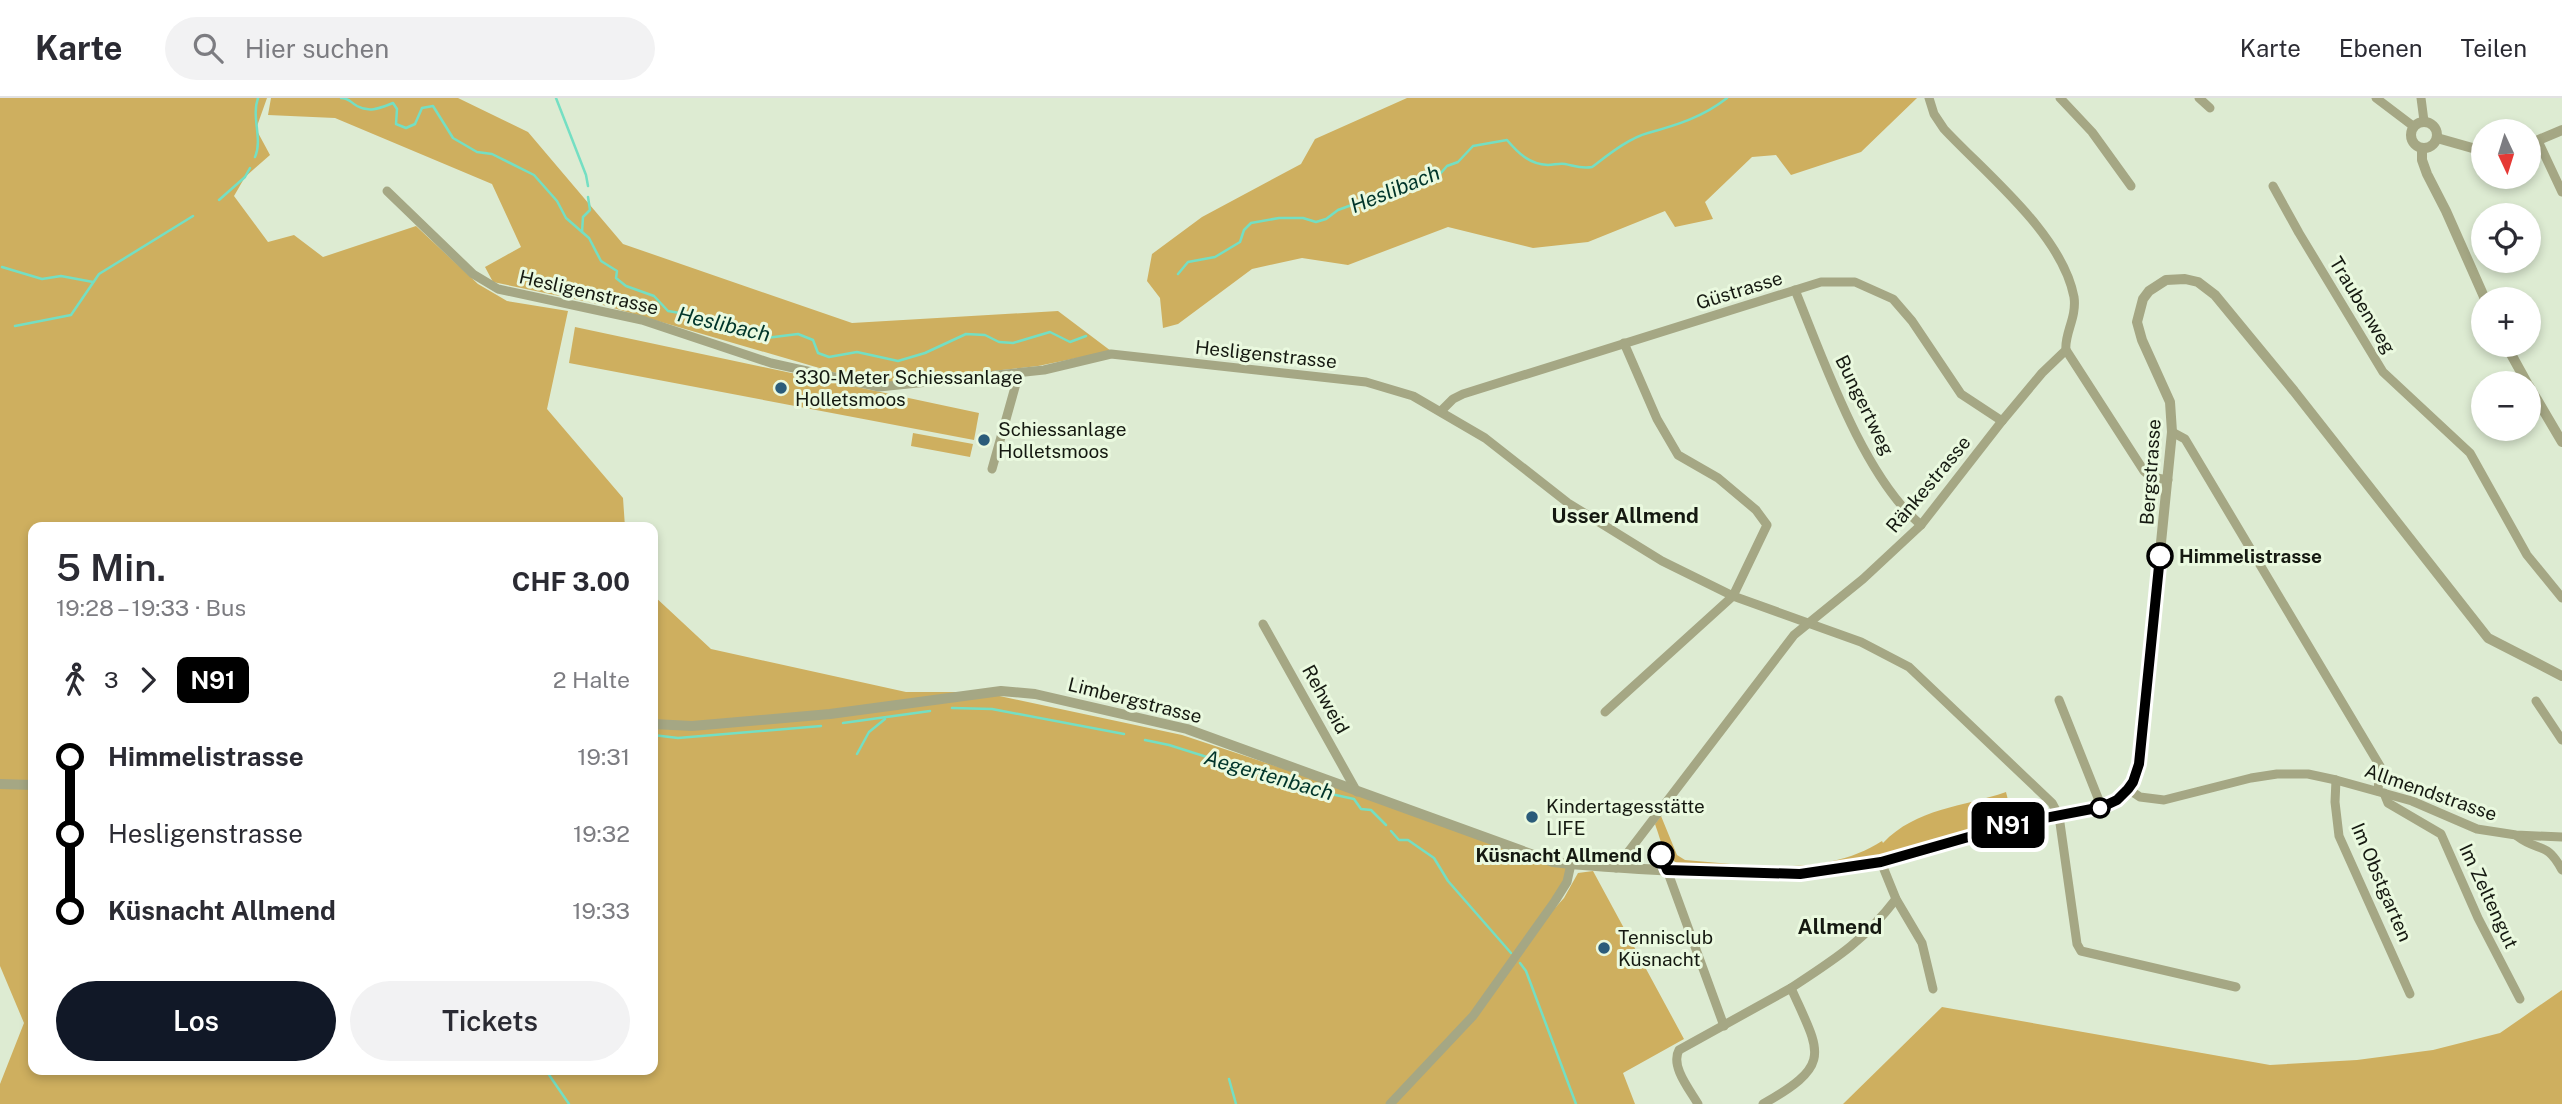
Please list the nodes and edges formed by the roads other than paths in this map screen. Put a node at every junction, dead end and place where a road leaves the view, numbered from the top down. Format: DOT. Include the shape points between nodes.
graph roads {
  1 [pos="1930,98"];
  2 [pos="2060,98"];
  3 [pos="2199,98"];
  4 [pos="2376,98"];
  5 [pos="2421,98"];
  6 [pos="2210,108"];
  7 [pos="2418,124"];
  8 [pos="2562,130"];
  9 [pos="2437,138"];
  10 [pos="2541,139"];
  11 [pos="2422,148"];
  12 [pos="2471,148"];
  13 [pos="2541,156"];
  14 [pos="2131,186"];
  15 [pos="2273,186"];
  16 [pos="387,191"];
  17 [pos="2562,192"];
  18 [pos="2480,287"];
  19 [pos="1795,290"];
  20 [pos="1624,343"];
  21 [pos="2066,349"];
  22 [pos="1019,373"];
  23 [pos="2541,407"];
  24 [pos="1441,411"];
  25 [pos="2002,421"];
  26 [pos="2172,432"];
  27 [pos="2562,442"];
  28 [pos="992,470"];
  29 [pos="2168,480"];
  30 [pos="1921,525"];
  31 [pos="1733,596"];
  32 [pos="2562,598"];
  33 [pos="1806,623"];
  34 [pos="1263,624"];
  35 [pos="2562,676"];
  36 [pos="2059,700"];
  37 [pos="2536,701"];
  38 [pos="1605,712"];
  39 [pos="658,724"];
  40 [pos="2562,740"];
  41 [pos="2336,779"];
  42 [pos="0,784"];
  43 [pos="28,785"];
  44 [pos="2128,789"];
  45 [pos="1357,792"];
  46 [pos="2381,792"];
  47 [pos="2102,807"];
  48 [pos="2059,816"];
  49 [pos="2516,835"];
  50 [pos="2562,837"];
  51 [pos="1881,862"];
  52 [pos="1571,864"];
  53 [pos="1616,868"];
  54 [pos="1667,870"];
  55 [pos="2562,870"];
  56 [pos="1896,899"];
  57 [pos="2236,987"];
  58 [pos="1791,988"];
  59 [pos="1933,989"];
  60 [pos="2410,994"];
  61 [pos="2520,999"];
  62 [pos="1724,1026"];
  63 [pos="1390,1104"];
  64 [pos="1698,1104"];
  65 [pos="1763,1104"];
  1 -- 21 [label="street" via="1944,129 2042,231 2059,257 2070,282 2074,309"];
  2 -- 14 [label="street" via="2092,132"];
  3 -- 6 [label="street"];
  4 -- 7 [label="street"];
  5 -- 7 [label="street"];
  7 -- 9 [label="street" via="2436,129"];
  7 -- 11 [label="street" via="2411,140"];
  8 -- 10 [label="street"];
  9 -- 11 [label="street"];
  9 -- 12 [label="street"];
  11 -- 18 [label="street" via="2421,160"];
  13 -- 17 [label="street"];
  15 -- 32 [label="street, Traubenweg" via="2383,372 2470,453 2527,555"];
  16 -- 22 [label="street, Hesligenstrasse" via="473,274 498,289 642,320 771,363 879,387"];
  19 -- 20 [label="street, Güstrasse"];
  19 -- 25 [label="street, Güstrasse" via="1821,282 1855,282 1893,299 1961,394"];
  19 -- 30 [label="street, Bungertweg" via="1864,450 1906,513"];
  20 -- 24 [label="street, Güstrasse" via="1463,394"];
  20 -- 31 [label="street" via="1678,455 1718,478 1756,509 1767,525"];
  21 -- 25 [label="street, Ränkestrasse"];
  21 -- 29 [label="street" via="2144,471"];
  22 -- 24 [label="street, Hesligenstrasse" via="1111,354 1367,382 1413,396"];
  22 -- 28 [label="street"];
  23 -- 27 [label="street"];
  24 -- 31 [label="street, Hesligenstrasse" via="1630,543"];
  25 -- 30 [label="street, Ränkestrasse"];
  26 -- 29 [label="street, Bergstrasse"];
  26 -- 35 [label="street, Bergstrasse" via="2170,402 2137,322 2149,291 2166,280 2185,279 2198,282 2224,306 2488,638"];
  26 -- 46 [label="street" via="2185,439 2353,717 2380,765"];
  29 -- 44 [label="street, Bergstrasse" via="2139,764"];
  30 -- 33 [label="street, Ränkestrasse"];
  31 -- 33 [label="street, Hesligenstrasse"];
  31 -- 38 [label="street"];
  33 -- 48 [label="street, Hesligenstrasse" via="1861,642 1909,667 2052,803"];
  33 -- 53 [label="street, Ränkestrasse"];
  34 -- 45 [label="street, Rehweid"];
  36 -- 47 [label="street"];
  37 -- 40 [label="street"];
  39 -- 45 [label="street, Limbergstrasse" via="692,726 830,714 975,694 1035,694 1187,729"];
  41 -- 44 [label="street, Allmendstrasse" via="2277,774 2164,800 2140,797"];
  41 -- 46 [label="street, Allmendstrasse"];
  41 -- 60 [label="street, Im Obstgarten" via="2339,836"];
  42 -- 43 [label="street"];
  44 -- 47 [label="street"];
  45 -- 52 [label="street, Limbergstrasse" via="1541,858"];
  46 -- 49 [label="street, Allmendstrasse" via="2477,829"];
  46 -- 61 [label="street, Im Zeltengut" via="2388,803 2441,834"];
  47 -- 48 [label="street"];
  48 -- 51 [label="street" via="2014,824"];
  48 -- 57 [label="street" via="2081,951"];
  49 -- 50 [label="street, Allmendstrasse"];
  49 -- 55 [label="street" via="2555,856"];
  51 -- 54 [label="street" via="1800,874"];
  51 -- 56 [label="street"];
  52 -- 53 [label="street, Limbergstrasse"];
  52 -- 63 [label="street" via="1567,882 1481,1006"];
  53 -- 54 [label="street"];
  54 -- 62 [label="street"];
  56 -- 58 [label="street" via="1851,948"];
  56 -- 59 [label="street" via="1922,943"];
  58 -- 62 [label="street"];
  58 -- 65 [label="street" via="1815,1044 1815,1057 1812,1068 1789,1090"];
  62 -- 64 [label="street" via="1679,1050 1675,1057"];
}
